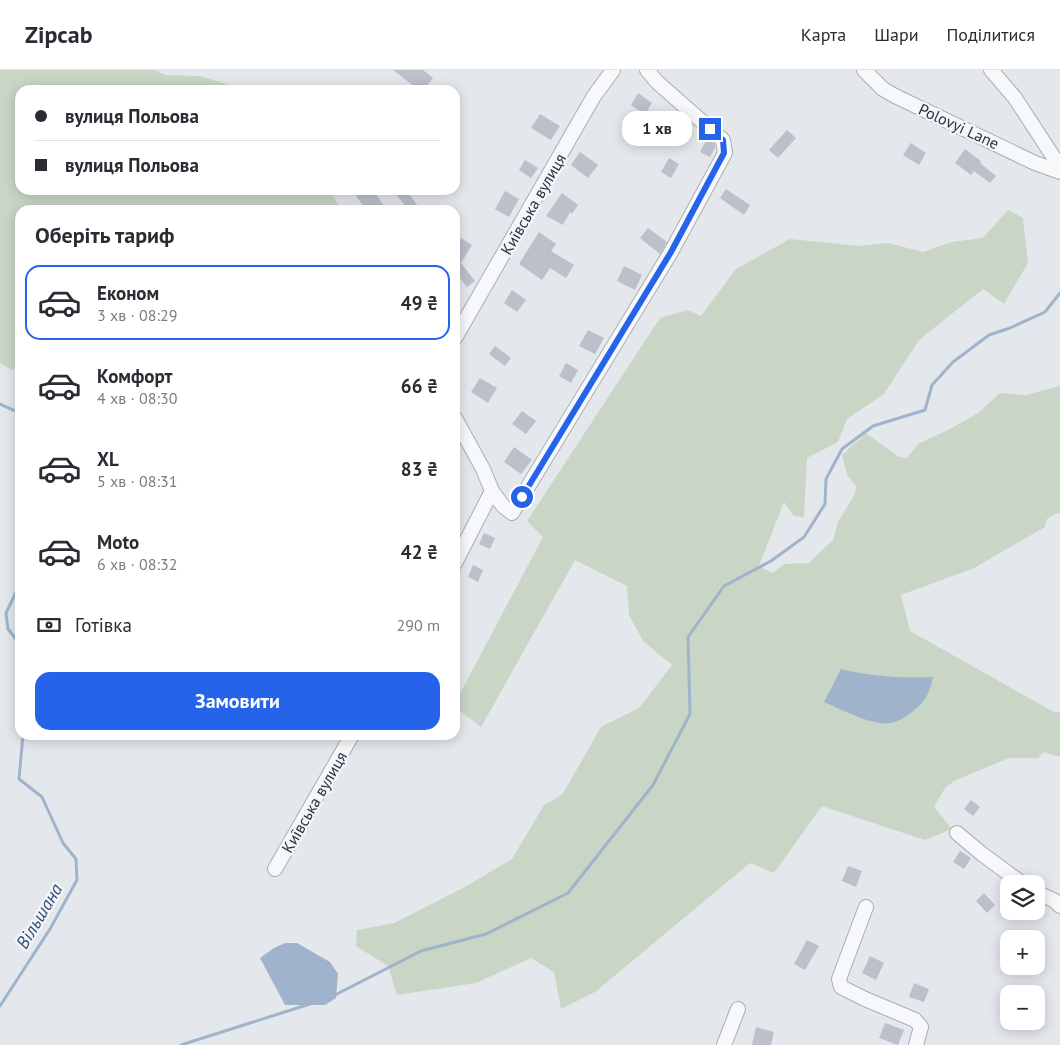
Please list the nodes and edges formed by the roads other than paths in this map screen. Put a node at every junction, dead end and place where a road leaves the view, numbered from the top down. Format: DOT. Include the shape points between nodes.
graph roads {
  1 [pos="612,70"];
  2 [pos="647,70"];
  3 [pos="864,70"];
  4 [pos="992,70"];
  5 [pos="1060,167"];
  6 [pos="1060,172"];
  7 [pos="460,329"];
  8 [pos="460,427"];
  9 [pos="492,491"];
  10 [pos="460,553"];
  11 [pos="349,740"];
  12 [pos="957,833"];
  13 [pos="275,869"];
  14 [pos="1011,875"];
  15 [pos="1045,896"];
  16 [pos="1060,906"];
  17 [pos="866,907"];
  18 [pos="738,1009"];
  19 [pos="724,1045"];
  20 [pos="916,1045"];
  1 -- 7 [label="street, Київська вулиця"];
  2 -- 9 [label="street" via="723,140 724,153 671,252 512,513"];
  3 -- 6 [label="street, Polovyi Lane" via="895,96"];
  4 -- 5 [label="street" via="1015,98"];
  8 -- 9 [label="street"];
  9 -- 10 [label="street"];
  11 -- 13 [label="street, Київська вулиця"];
  12 -- 14 [label="street"];
  15 -- 16 [label="street"];
  17 -- 20 [label="street" via="839,979 841,987 915,1020 920,1027"];
  18 -- 19 [label="street"];
}
